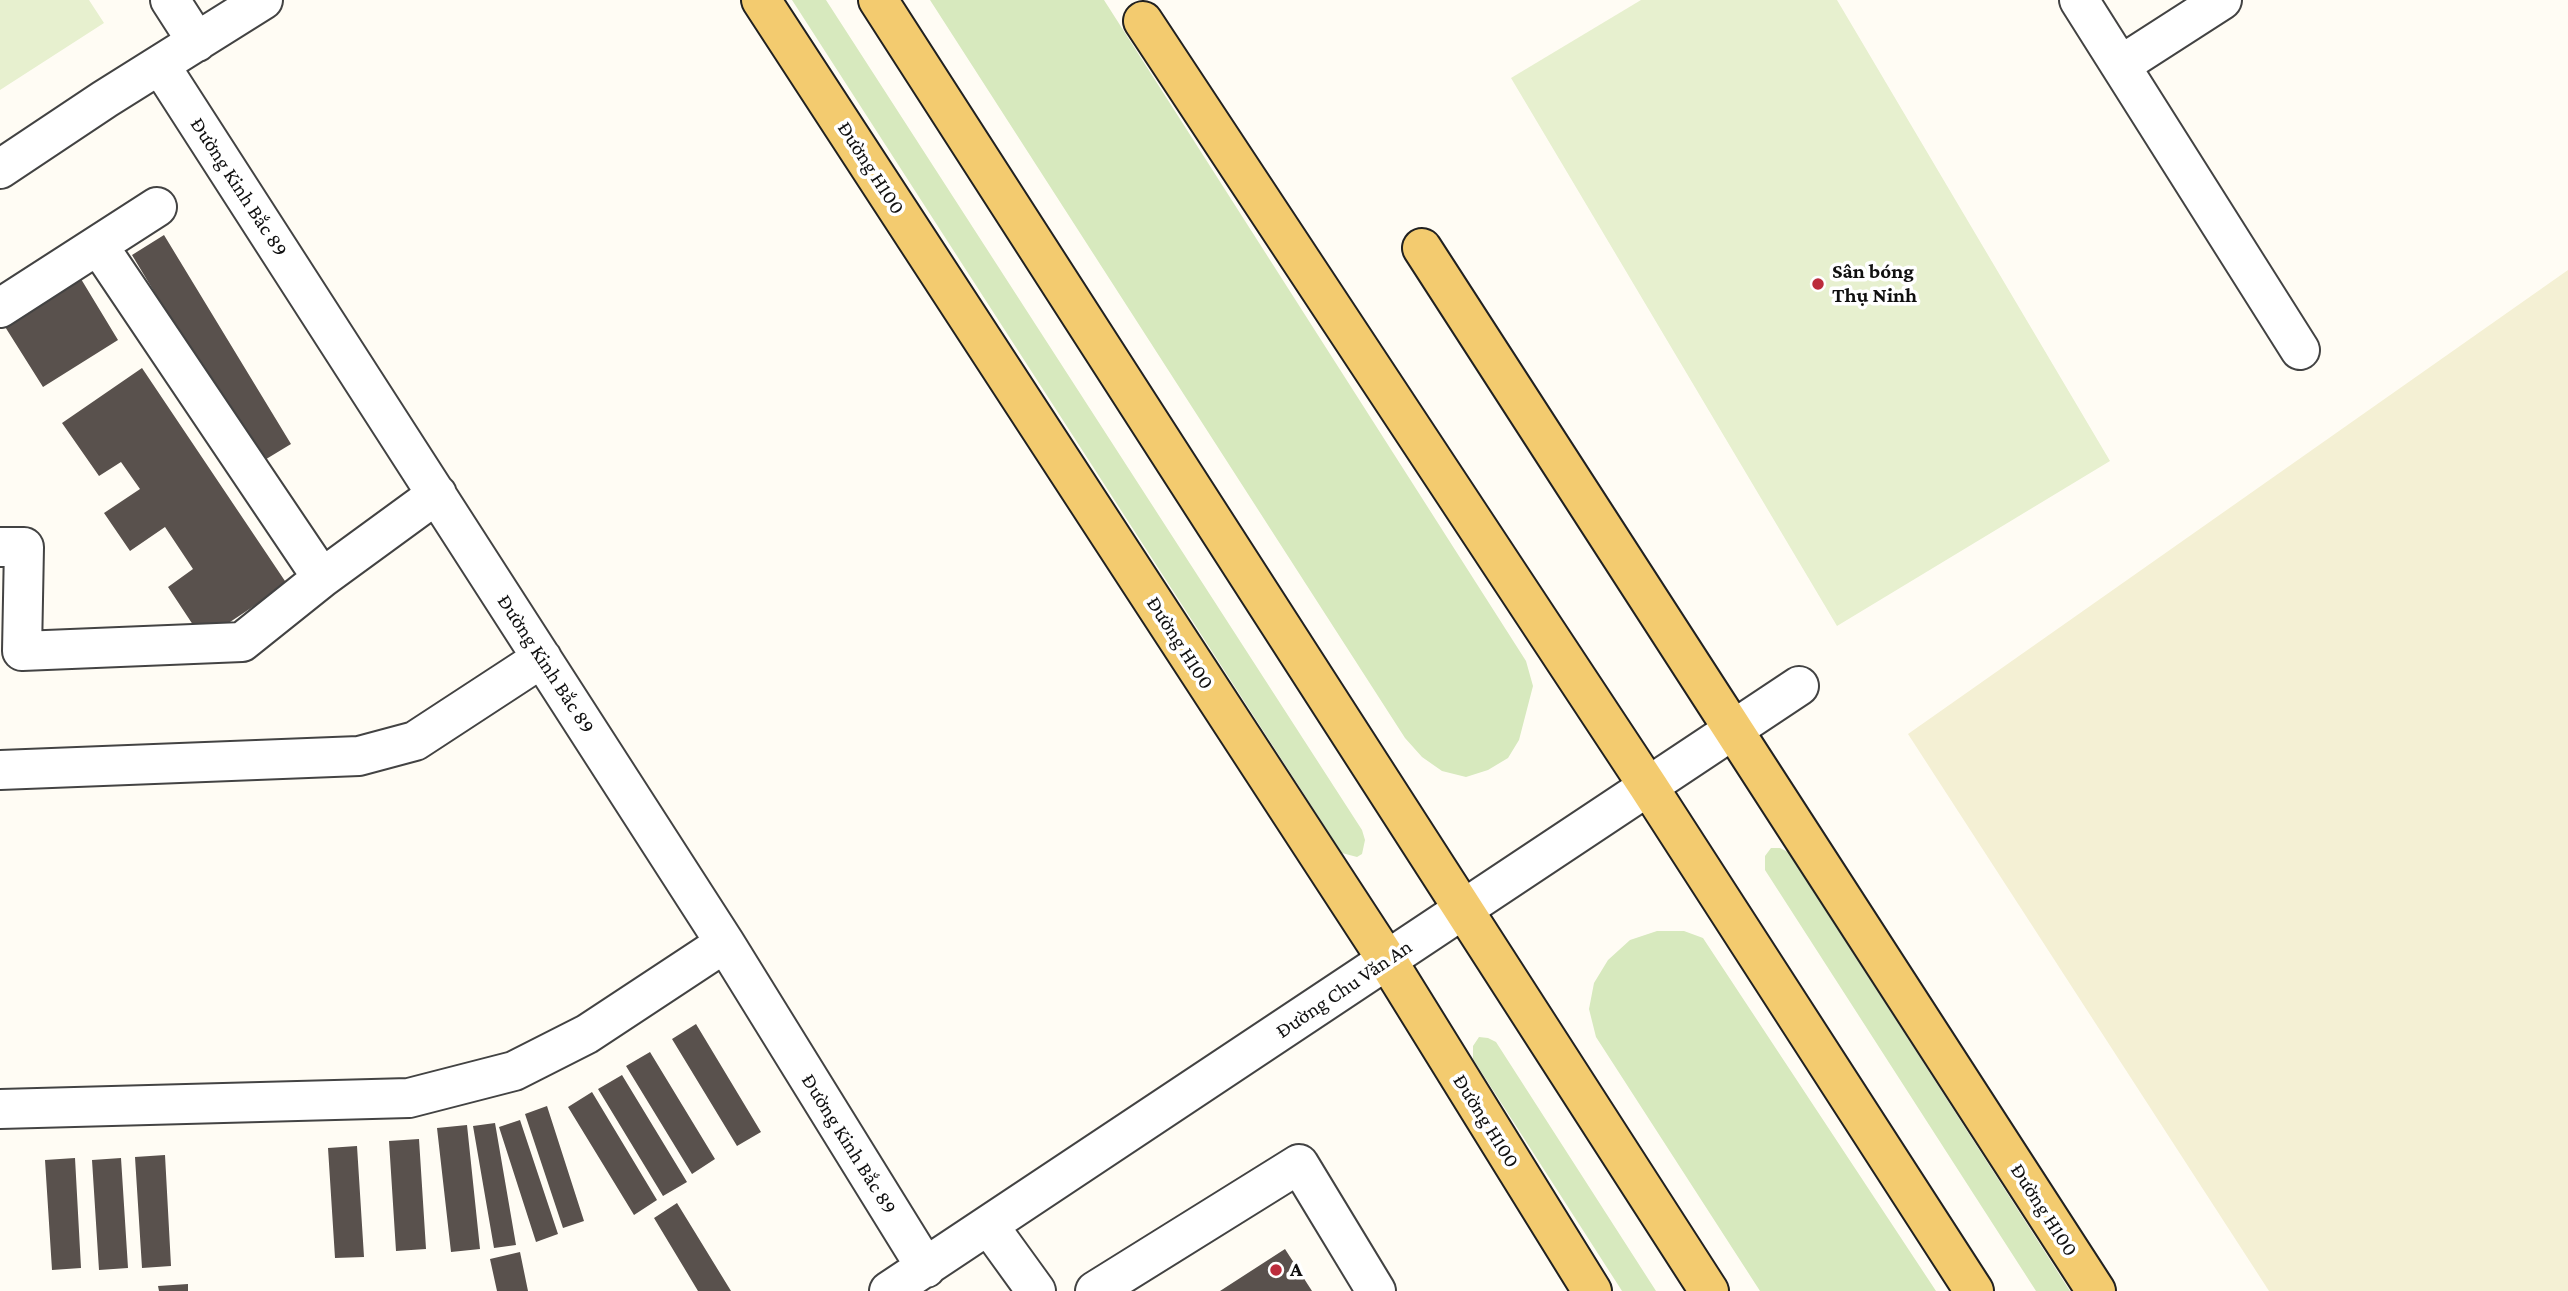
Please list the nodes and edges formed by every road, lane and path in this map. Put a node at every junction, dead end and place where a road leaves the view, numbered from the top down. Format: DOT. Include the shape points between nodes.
graph roads {
  1 [pos="170,0"];
  2 [pos="263,0"];
  3 [pos="761,0"];
  4 [pos="878,0"];
  5 [pos="2079,0"];
  6 [pos="2222,0"];
  7 [pos="1143,22"];
  8 [pos="198,42"];
  9 [pos="160,65"];
  10 [pos="2121,65"];
  11 [pos="0,169"];
  12 [pos="157,207"];
  13 [pos="97,245"];
  14 [pos="1422,248"];
  15 [pos="0,308"];
  16 [pos="2300,350"];
  17 [pos="437,494"];
  18 [pos="0,547"];
  19 [pos="322,578"];
  20 [pos="542,658"];
  21 [pos="1799,686"];
  22 [pos="1734,729"];
  23 [pos="0,770"];
  24 [pos="1648,786"];
  25 [pos="1463,910"];
  26 [pos="725,943"];
  27 [pos="1387,960"];
  28 [pos="0,1109"];
  29 [pos="989,1226"];
  30 [pos="926,1268"];
  31 [pos="889,1291"];
  32 [pos="1036,1291"];
  33 [pos="1096,1291"];
  34 [pos="1376,1291"];
  35 [pos="1592,1291"];
  36 [pos="1709,1291"];
  37 [pos="1975,1291"];
  38 [pos="2096,1291"];
  1 -- 8 [label="street"];
  2 -- 8 [label="street"];
  3 -- 27 [label="main road, Đường H100"];
  4 -- 25 [label="main road"];
  5 -- 10 [label="street"];
  6 -- 10 [label="street"];
  7 -- 24 [label="main road"];
  8 -- 9 [label="street"];
  9 -- 11 [label="street"];
  9 -- 17 [label="street, Đường Kinh Bắc 89"];
  10 -- 16 [label="street"];
  12 -- 13 [label="street"];
  13 -- 15 [label="street"];
  13 -- 19 [label="street"];
  14 -- 22 [label="main road, Đường H100"];
  17 -- 19 [label="street"];
  17 -- 20 [label="street, Đường Kinh Bắc 89"];
  18 -- 19 [label="street" via="24,547 22,651 242,642"];
  20 -- 23 [label="street" via="415,741 359,756"];
  20 -- 26 [label="street, Đường Kinh Bắc 89"];
  21 -- 22 [label="street, Đường Chu Văn An"];
  22 -- 24 [label="street, Đường Chu Văn An"];
  22 -- 38 [label="main road, Đường H100"];
  24 -- 25 [label="street, Đường Chu Văn An"];
  24 -- 37 [label="main road"];
  25 -- 27 [label="street, Đường Chu Văn An"];
  25 -- 36 [label="main road"];
  26 -- 28 [label="street" via="587,1034 514,1071 409,1098"];
  26 -- 30 [label="street, Đường Kinh Bắc 89"];
  27 -- 29 [label="street, Đường Chu Văn An"];
  27 -- 35 [label="main road, Đường H100"];
  29 -- 30 [label="street, Đường Chu Văn An"];
  29 -- 32 [label="street"];
  30 -- 31 [label="street, Đường Chu Văn An"];
  33 -- 34 [label="street" via="1299,1164"];
}
